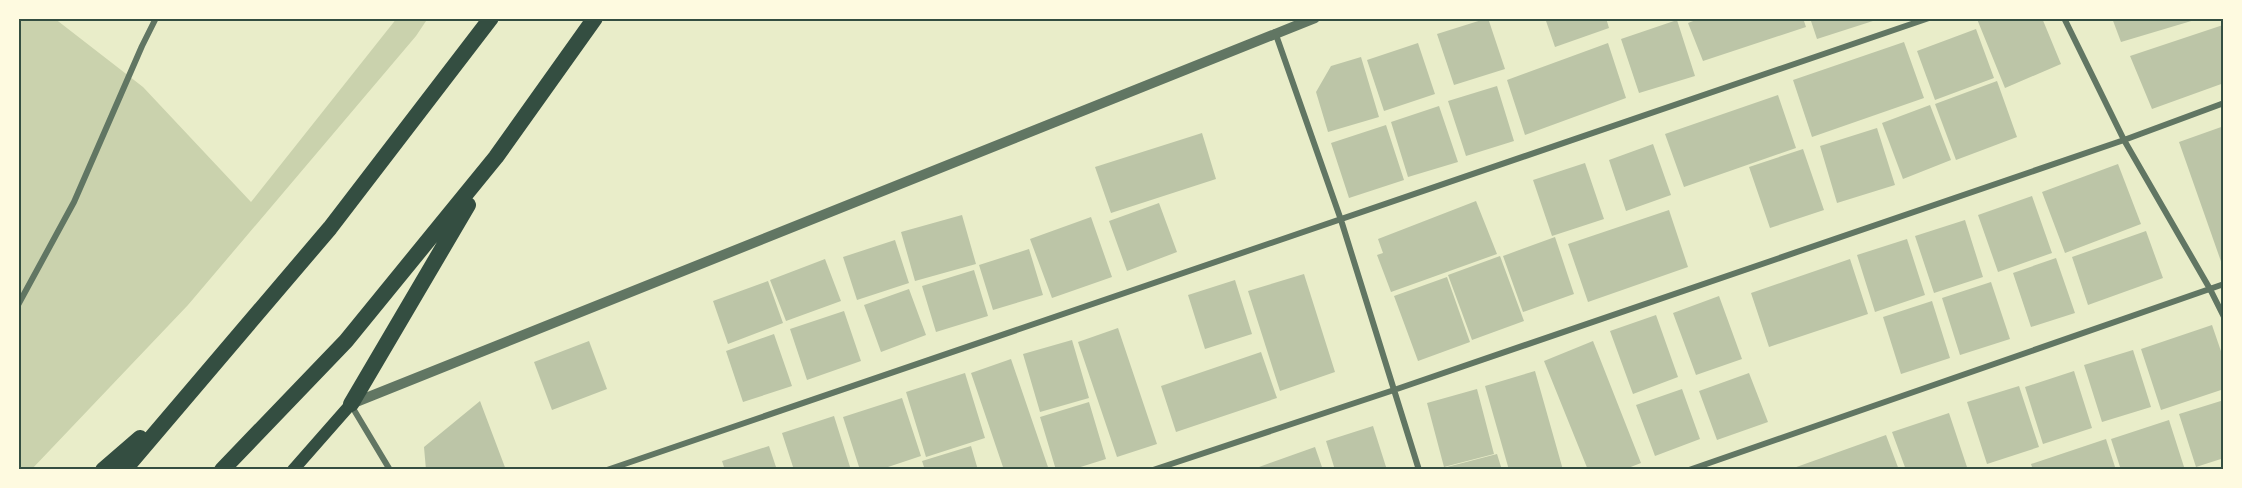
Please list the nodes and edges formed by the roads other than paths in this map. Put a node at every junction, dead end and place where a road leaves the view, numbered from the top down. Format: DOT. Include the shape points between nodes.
graph roads {
  1 [pos="156,18"];
  2 [pos="491,18"];
  3 [pos="595,18"];
  4 [pos="1315,18"];
  5 [pos="1929,18"];
  6 [pos="2064,18"];
  7 [pos="1275,32"];
  8 [pos="2224,103"];
  9 [pos="2124,140"];
  10 [pos="496,157"];
  11 [pos="1341,220"];
  12 [pos="2224,285"];
  13 [pos="2210,289"];
  14 [pos="18,305"];
  15 [pos="2224,317"];
  16 [pos="1394,390"];
  17 [pos="351,404"];
  18 [pos="175,408"];
  19 [pos="103,470"];
  20 [pos="123,470"];
  21 [pos="222,470"];
  22 [pos="293,470"];
  23 [pos="390,470"];
  24 [pos="608,470"];
  25 [pos="1154,470"];
  26 [pos="1419,470"];
  27 [pos="1689,470"];
  1 -- 14 [label="street" via="74,202"];
  2 -- 18 [label="highway" via="330,228"];
  3 -- 10 [label="highway"];
  4 -- 7 [label="street"];
  5 -- 11 [label="street"];
  6 -- 9 [label="street"];
  7 -- 11 [label="street"];
  7 -- 17 [label="street"];
  8 -- 9 [label="street"];
  9 -- 13 [label="street"];
  9 -- 16 [label="street"];
  10 -- 17 [label="highway"];
  10 -- 21 [label="highway" via="346,341"];
  11 -- 16 [label="street"];
  11 -- 24 [label="street"];
  12 -- 13 [label="street"];
  13 -- 15 [label="street"];
  13 -- 27 [label="street"];
  16 -- 25 [label="street"];
  16 -- 26 [label="street"];
  17 -- 22 [label="main road"];
  17 -- 23 [label="street"];
  18 -- 19 [label="highway"];
  18 -- 20 [label="highway"];
}
